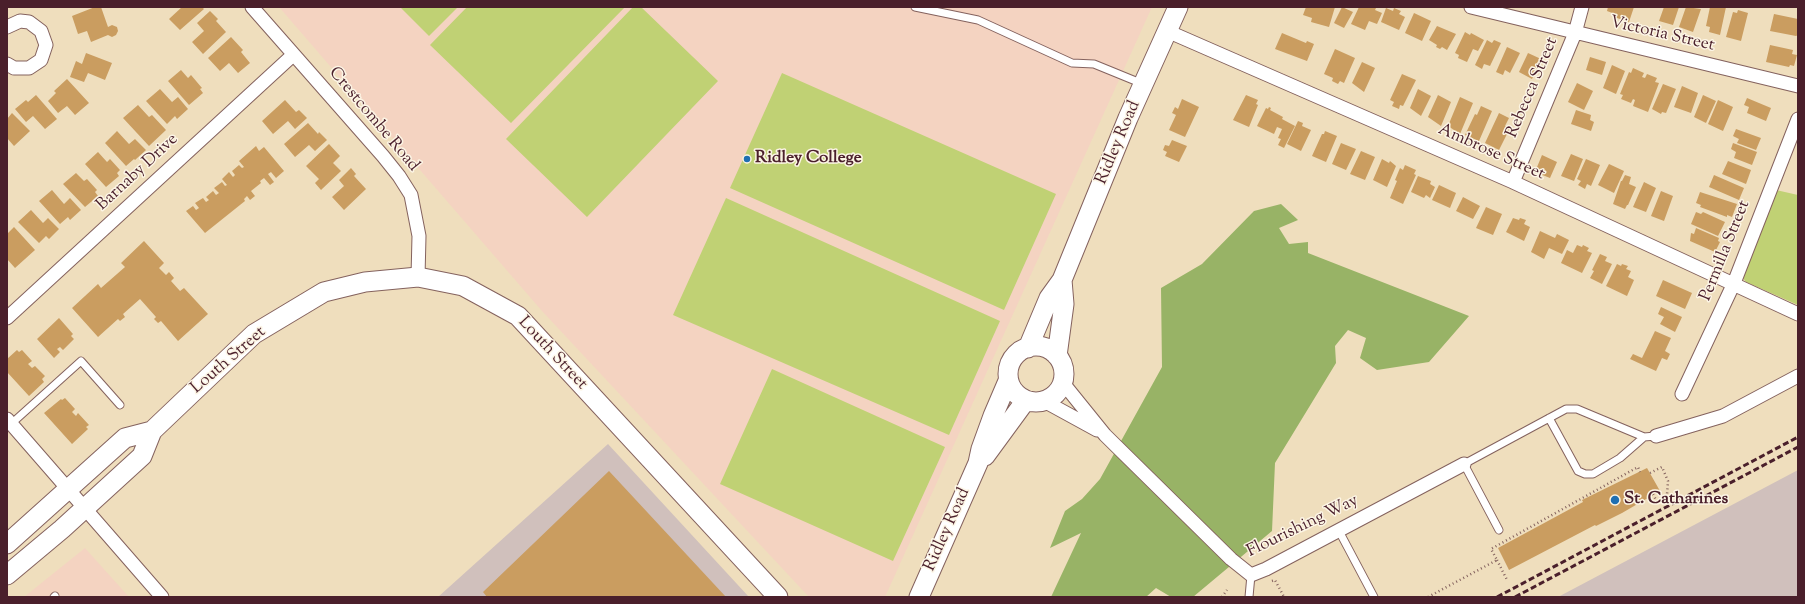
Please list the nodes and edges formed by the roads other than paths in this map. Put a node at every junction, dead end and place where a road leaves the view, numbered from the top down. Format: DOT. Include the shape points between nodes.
graph roads {
  1 [pos="252,7"];
  2 [pos="915,7"];
  3 [pos="1178,7"];
  4 [pos="1471,7"];
  5 [pos="1582,7"];
  6 [pos="7,27"];
  7 [pos="1167,31"];
  8 [pos="1575,33"];
  9 [pos="292,55"];
  10 [pos="7,64"];
  11 [pos="1144,84"];
  12 [pos="1798,86"];
  13 [pos="1798,119"];
  14 [pos="1513,182"];
  15 [pos="418,277"];
  16 [pos="1062,280"];
  17 [pos="1734,283"];
  18 [pos="1798,314"];
  19 [pos="7,318"];
  20 [pos="1028,348"];
  21 [pos="1057,356"];
  22 [pos="1798,376"];
  23 [pos="1008,381"];
  24 [pos="1063,383"];
  25 [pos="1682,394"];
  26 [pos="1035,401"];
  27 [pos="120,405"];
  28 [pos="1549,418"];
  29 [pos="9,422"];
  30 [pos="152,431"];
  31 [pos="1105,435"];
  32 [pos="1650,437"];
  33 [pos="978,463"];
  34 [pos="1464,464"];
  35 [pos="68,489"];
  36 [pos="85,508"];
  37 [pos="1499,530"];
  38 [pos="1339,531"];
  39 [pos="7,544"];
  40 [pos="7,575"];
  41 [pos="1251,575"];
  42 [pos="162,597"];
  43 [pos="778,597"];
  44 [pos="919,597"];
  45 [pos="1249,597"];
  46 [pos="1374,597"];
  1 -- 9 [label="street, Crestcombe Road"];
  2 -- 11 [label="lane" via="978,20 1072,63 1094,64"];
  3 -- 7 [label="main road, Ridley Road"];
  4 -- 8 [label="street, Victoria Street"];
  5 -- 8 [label="street, Rebecca Street"];
  6 -- 10 [label="street" via="20,21 28,22 41,31 46,45 41,60 29,68 14,68"];
  7 -- 11 [label="main road, Ridley Road"];
  7 -- 14 [label="street, Ambrose Street"];
  8 -- 12 [label="street, Victoria Street"];
  8 -- 14 [label="street, Rebecca Street"];
  9 -- 15 [label="street, Crestcombe Road" via="386,160 411,195 420,236"];
  9 -- 19 [label="street, Barnaby Drive"];
  11 -- 16 [label="main road, Ridley Road"];
  13 -- 17 [label="street, Permilla Street"];
  14 -- 17 [label="street, Ambrose Street"];
  15 -- 30 [label="main road, Louth Street" via="365,282 324,292 254,334"];
  15 -- 43 [label="main road, Louth Street" via="463,286 518,316"];
  16 -- 20 [label="main road, Ridley Road" via="1049,298"];
  16 -- 21 [label="main road, Ridley Road" via="1064,304"];
  17 -- 18 [label="street, Ambrose Street"];
  17 -- 25 [label="street, Permilla Street"];
  20 -- 21 [label="main road" via="1041,347"];
  20 -- 23 [label="main road" via="1010,364"];
  21 -- 24 [label="main road" via="1064,373"];
  22 -- 32 [label="street" via="1723,416"];
  23 -- 26 [label="main road" via="1019,396"];
  23 -- 33 [label="main road, Ridley Road" via="993,416"];
  24 -- 26 [label="main road" via="1055,394"];
  24 -- 31 [label="street, Flourishing Way"];
  26 -- 31 [label="street, Flourishing Way"];
  26 -- 33 [label="main road, Ridley Road"];
  27 -- 29 [label="lane" via="81,361"];
  28 -- 32 [label="lane" via="1566,409 1577,409"];
  28 -- 32 [label="lane" via="1578,471 1585,474 1593,474"];
  28 -- 34 [label="lane"];
  29 -- 35 [label="street"];
  30 -- 35 [label="main road, Louth Street" via="125,438"];
  30 -- 36 [label="main road, Louth Street" via="142,456"];
  31 -- 41 [label="street, Flourishing Way" via="1231,559"];
  33 -- 44 [label="main road, Ridley Road"];
  34 -- 37 [label="lane"];
  34 -- 38 [label="street, Flourishing Way"];
  35 -- 36 [label="street"];
  35 -- 39 [label="main road, Louth Street"];
  36 -- 40 [label="main road, Louth Street"];
  36 -- 42 [label="street"];
  38 -- 41 [label="street, Flourishing Way"];
  38 -- 46 [label="lane"];
  41 -- 45 [label="lane"];
}
